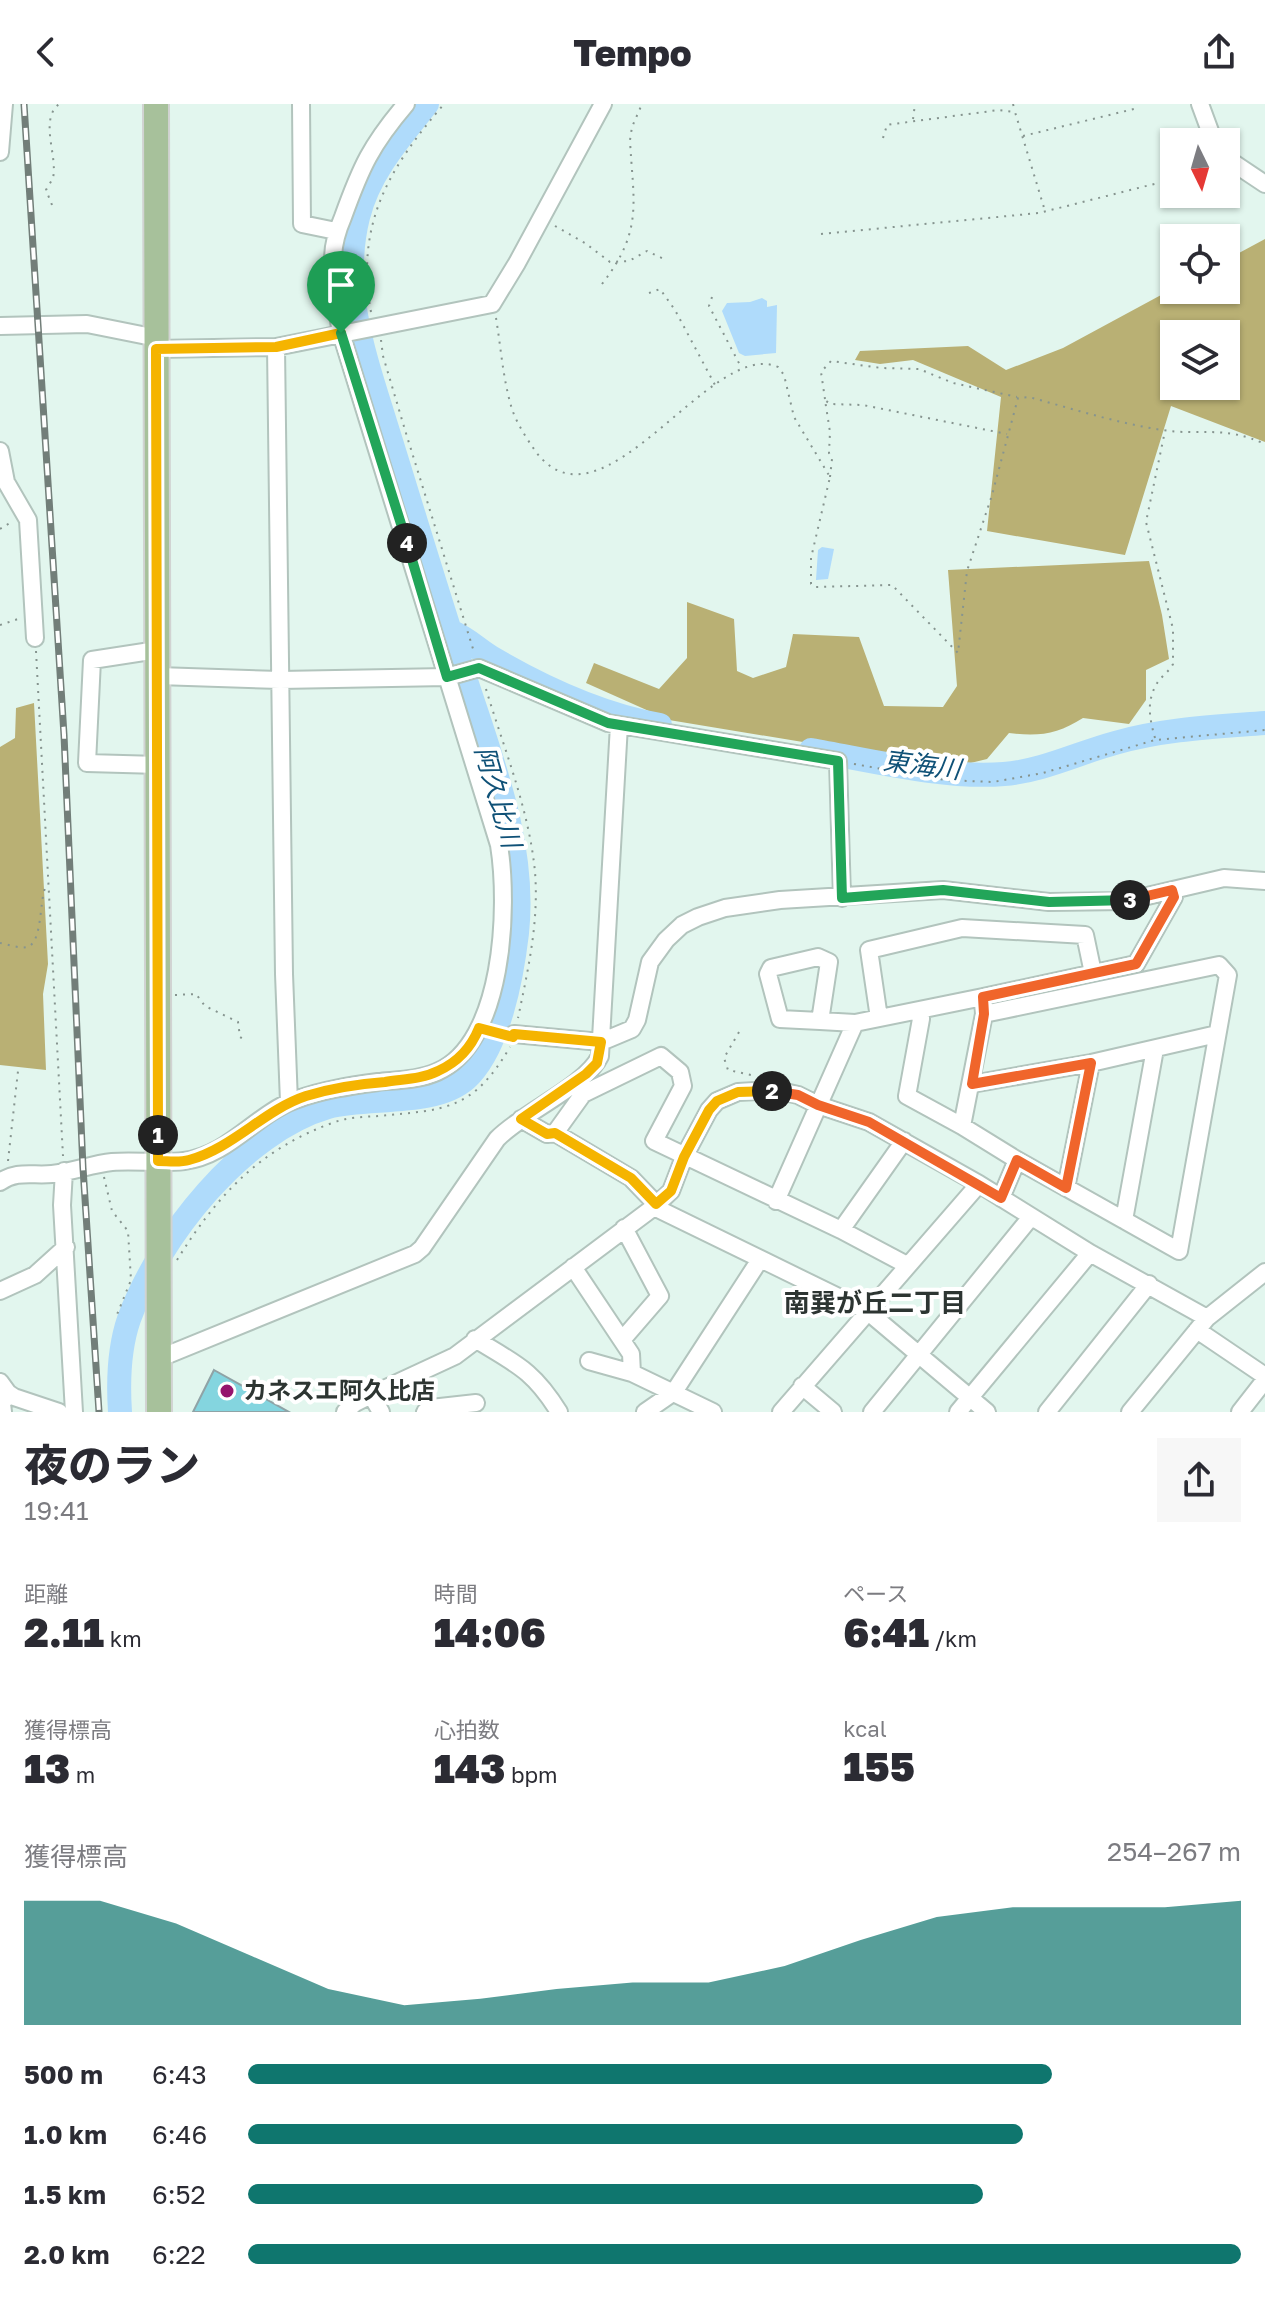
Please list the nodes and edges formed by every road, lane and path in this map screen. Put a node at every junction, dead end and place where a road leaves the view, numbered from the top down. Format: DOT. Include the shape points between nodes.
graph roads {
  1 [pos="4,104"];
  2 [pos="59,104"];
  3 [pos="156,104"];
  4 [pos="301,104"];
  5 [pos="406,104"];
  6 [pos="444,104"];
  7 [pos="603,104"];
  8 [pos="642,104"];
  9 [pos="915,104"];
  10 [pos="1013,104"];
  11 [pos="1200,104"];
  12 [pos="1138,108"];
  13 [pos="1015,112"];
  14 [pos="913,120"];
  15 [pos="1209,128"];
  16 [pos="1023,136"];
  17 [pos="883,138"];
  18 [pos="0,152"];
  19 [pos="1240,167"];
  20 [pos="1160,182"];
  21 [pos="1265,184"];
  22 [pos="52,205"];
  23 [pos="1045,211"];
  24 [pos="541,219"];
  25 [pos="336,231"];
  26 [pos="821,234"];
  27 [pos="666,260"];
  28 [pos="617,263"];
  29 [pos="602,284"];
  30 [pos="649,293"];
  31 [pos="712,297"];
  32 [pos="492,304"];
  33 [pos="377,325"];
  34 [pos="0,326"];
  35 [pos="341,333"];
  36 [pos="156,344"];
  37 [pos="276,347"];
  38 [pos="742,368"];
  39 [pos="715,385"];
  40 [pos="1018,398"];
  41 [pos="825,400"];
  42 [pos="1166,430"];
  43 [pos="1009,434"];
  44 [pos="1265,444"];
  45 [pos="0,451"];
  46 [pos="830,477"];
  47 [pos="35,638"];
  48 [pos="157,650"];
  49 [pos="477,660"];
  50 [pos="158,676"];
  51 [pos="447,677"];
  52 [pos="280,680"];
  53 [pos="619,725"];
  54 [pos="1265,730"];
  55 [pos="1155,740"];
  56 [pos="838,761"];
  57 [pos="159,765"];
  58 [pos="1265,881"];
  59 [pos="49,884"];
  60 [pos="1172,890"];
  61 [pos="842,898"];
  62 [pos="0,943"];
  63 [pos="1093,973"];
  64 [pos="159,996"];
  65 [pos="983,997"];
  66 [pos="921,1010"];
  67 [pos="984,1014"];
  68 [pos="879,1018"];
  69 [pos="820,1021"];
  70 [pos="855,1023"];
  71 [pos="739,1032"];
  72 [pos="514,1034"];
  73 [pos="1217,1034"];
  74 [pos="246,1041"];
  75 [pos="601,1042"];
  76 [pos="1155,1049"];
  77 [pos="1091,1063"];
  78 [pos="18,1071"];
  79 [pos="757,1077"];
  80 [pos="972,1084"];
  81 [pos="289,1102"];
  82 [pos="818,1105"];
  83 [pos="521,1119"];
  84 [pos="962,1126"];
  85 [pos="555,1133"];
  86 [pos="904,1141"];
  87 [pos="684,1157"];
  88 [pos="1017,1160"];
  89 [pos="158,1161"];
  90 [pos="102,1164"];
  91 [pos="64,1171"];
  92 [pos="4,1179"];
  93 [pos="979,1184"];
  94 [pos="1066,1188"];
  95 [pos="1001,1198"];
  96 [pos="776,1201"];
  97 [pos="655,1206"];
  98 [pos="1031,1217"];
  99 [pos="1124,1220"];
  100 [pos="624,1228"];
  101 [pos="841,1230"];
  102 [pos="66,1247"];
  103 [pos="1090,1253"];
  104 [pos="759,1261"];
  105 [pos="907,1265"];
  106 [pos="573,1267"];
  107 [pos="1265,1272"];
  108 [pos="159,1283"];
  109 [pos="1149,1284"];
  110 [pos="0,1291"];
  111 [pos="867,1311"];
  112 [pos="116,1317"];
  113 [pos="1202,1324"];
  114 [pos="475,1339"];
  115 [pos="622,1340"];
  116 [pos="918,1355"];
  117 [pos="160,1358"];
  118 [pos="589,1361"];
  119 [pos="632,1373"];
  120 [pos="1265,1378"];
  121 [pos="802,1386"];
  122 [pos="4,1387"];
  123 [pos="674,1392"];
  124 [pos="371,1395"];
  125 [pos="970,1398"];
  126 [pos="476,1403"];
  127 [pos="3,1412"];
  128 [pos="59,1412"];
  129 [pos="74,1412"];
  130 [pos="159,1412"];
  131 [pos="345,1412"];
  132 [pos="381,1412"];
  133 [pos="425,1412"];
  134 [pos="559,1412"];
  135 [pos="645,1412"];
  136 [pos="713,1412"];
  137 [pos="781,1412"];
  138 [pos="833,1412"];
  139 [pos="872,1412"];
  140 [pos="958,1412"];
  141 [pos="987,1412"];
  142 [pos="1047,1412"];
  143 [pos="1130,1412"];
  144 [pos="1240,1412"];
  1 -- 18 [label="street"];
  2 -- 22 [label="path" via="49,129 53,177 46,190"];
  3 -- 36 [label="main road"];
  4 -- 25 [label="street" via="302,224"];
  5 -- 25 [label="street" via="361,166"];
  6 -- 33 [label="path" via="395,168 373,217 367,276"];
  7 -- 24 [label="street"];
  8 -- 28 [label="path" via="630,140 635,214"];
  9 -- 14 [label="path"];
  10 -- 13 [label="path"];
  11 -- 15 [label="street"];
  12 -- 16 [label="path"];
  13 -- 14 [label="path"];
  13 -- 16 [label="path"];
  14 -- 17 [label="path" via="887,125"];
  16 -- 23 [label="path"];
  19 -- 21 [label="street"];
  20 -- 23 [label="path"];
  23 -- 26 [label="path"];
  24 -- 28 [label="path"];
  24 -- 32 [label="street"];
  25 -- 35 [label="street" via="333,258"];
  27 -- 28 [label="path" via="647,251"];
  28 -- 29 [label="path"];
  30 -- 39 [label="path" via="660,289"];
  31 -- 38 [label="path" via="709,306"];
  32 -- 33 [label="street"];
  32 -- 39 [label="path" via="513,411 542,459 559,471 580,473 619,459"];
  33 -- 35 [label="street"];
  33 -- 49 [label="path"];
  34 -- 36 [label="street" via="87,324"];
  35 -- 37 [label="street"];
  35 -- 51 [label="street"];
  36 -- 37 [label="street"];
  36 -- 48 [label="main road"];
  37 -- 52 [label="street"];
  38 -- 39 [label="path"];
  38 -- 46 [label="path" via="773,365 781,370 794,417"];
  40 -- 41 [label="path" via="919,369 831,361 821,372"];
  40 -- 42 [label="path"];
  40 -- 43 [label="path"];
  41 -- 43 [label="path"];
  41 -- 46 [label="path"];
  42 -- 44 [label="path" via="1224,431"];
  42 -- 55 [label="path" via="1146,522 1173,629 1173,664 1150,701"];
  43 -- 46 [label="path" via="967,571 958,653 892,585 811,584 811,558"];
  45 -- 47 [label="street" via="6,482 28,520"];
  47 -- 59 [label="path"];
  48 -- 50 [label="main road"];
  48 -- 57 [label="street" via="92,660 87,763"];
  49 -- 51 [label="street"];
  49 -- 53 [label="street"];
  49 -- 72 [label="path" via="524,812 535,873 533,942"];
  50 -- 52 [label="street"];
  50 -- 57 [label="main road"];
  51 -- 52 [label="street"];
  51 -- 81 [label="street" via="492,818 503,872 502,940 482,1020 464,1053 436,1073 347,1086"];
  52 -- 81 [label="street"];
  53 -- 56 [label="street"];
  53 -- 75 [label="street"];
  54 -- 55 [label="path"];
  55 -- 56 [label="path" via="993,782 945,780"];
  56 -- 61 [label="street"];
  57 -- 64 [label="main road"];
  58 -- 60 [label="street" via="1224,878"];
  59 -- 62 [label="path" via="32,944"];
  59 -- 91 [label="path"];
  60 -- 61 [label="street" via="1126,901 1049,902 943,890"];
  60 -- 63 [label="street" via="1174,897 1136,964"];
  61 -- 75 [label="street" via="725,908 682,925 650,962 632,1029"];
  63 -- 65 [label="street"];
  63 -- 68 [label="street" via="1085,935 962,928 871,948"];
  64 -- 74 [label="path" via="196,994 205,1006 238,1022"];
  64 -- 89 [label="main road"];
  65 -- 66 [label="street"];
  65 -- 67 [label="street"];
  66 -- 68 [label="street"];
  66 -- 84 [label="street" via="907,1096"];
  67 -- 73 [label="street" via="1219,965 1228,975"];
  67 -- 80 [label="street"];
  68 -- 70 [label="street"];
  69 -- 69 [label="street" via="829,962 818,957 771,968 780,1019"];
  69 -- 70 [label="street"];
  70 -- 82 [label="street"];
  71 -- 79 [label="path" via="724,1058 728,1070"];
  72 -- 75 [label="street"];
  72 -- 108 [label="path" via="496,1072 456,1105 338,1121 256,1163 220,1198"];
  73 -- 76 [label="street"];
  73 -- 99 [label="street" via="1179,1251"];
  75 -- 83 [label="street" via="597,1063 586,1074"];
  76 -- 77 [label="street"];
  76 -- 99 [label="street"];
  77 -- 80 [label="street"];
  77 -- 94 [label="street"];
  78 -- 92 [label="path"];
  80 -- 84 [label="street"];
  81 -- 89 [label="street" via="217,1150 186,1161"];
  82 -- 86 [label="street" via="869,1122"];
  82 -- 87 [label="street" via="776,1090 727,1096 709,1110"];
  82 -- 96 [label="street"];
  83 -- 85 [label="street"];
  83 -- 117 [label="street" via="497,1139 415,1254"];
  84 -- 88 [label="street"];
  85 -- 87 [label="street" via="583,1094 661,1056 680,1072 683,1086 654,1141"];
  85 -- 97 [label="street" via="631,1178"];
  86 -- 93 [label="street"];
  86 -- 101 [label="street"];
  87 -- 96 [label="street"];
  87 -- 97 [label="street" via="671,1191"];
  88 -- 94 [label="street"];
  88 -- 95 [label="street"];
  89 -- 90 [label="street"];
  89 -- 108 [label="main road"];
  90 -- 91 [label="street"];
  90 -- 112 [label="path" via="112,1211 128,1231 131,1280"];
  91 -- 92 [label="street"];
  91 -- 102 [label="street"];
  93 -- 95 [label="street"];
  93 -- 105 [label="street"];
  94 -- 99 [label="street"];
  95 -- 98 [label="street"];
  96 -- 101 [label="street"];
  97 -- 100 [label="street"];
  97 -- 104 [label="street"];
  98 -- 103 [label="street"];
  98 -- 116 [label="street"];
  100 -- 106 [label="street"];
  100 -- 115 [label="street" via="660,1296"];
  101 -- 105 [label="street"];
  102 -- 110 [label="street" via="35,1275"];
  102 -- 129 [label="street"];
  103 -- 109 [label="street"];
  103 -- 125 [label="street"];
  104 -- 111 [label="street"];
  104 -- 123 [label="street"];
  105 -- 111 [label="street"];
  106 -- 114 [label="street"];
  106 -- 115 [label="street"];
  107 -- 113 [label="street"];
  108 -- 117 [label="main road"];
  109 -- 113 [label="street"];
  109 -- 142 [label="street"];
  111 -- 116 [label="street"];
  111 -- 121 [label="street"];
  113 -- 120 [label="street"];
  113 -- 143 [label="street"];
  114 -- 124 [label="street" via="455,1356"];
  114 -- 134 [label="street" via="530,1372"];
  115 -- 119 [label="street" via="631,1354"];
  116 -- 125 [label="street"];
  116 -- 139 [label="street"];
  117 -- 130 [label="main road"];
  118 -- 119 [label="street"];
  119 -- 123 [label="street"];
  120 -- 144 [label="street"];
  121 -- 137 [label="street"];
  121 -- 138 [label="street"];
  122 -- 127 [label="street"];
  122 -- 128 [label="street"];
  123 -- 135 [label="street"];
  123 -- 136 [label="street"];
  124 -- 131 [label="street"];
  124 -- 132 [label="street"];
  125 -- 140 [label="street"];
  125 -- 141 [label="street"];
  126 -- 133 [label="street"];
}
